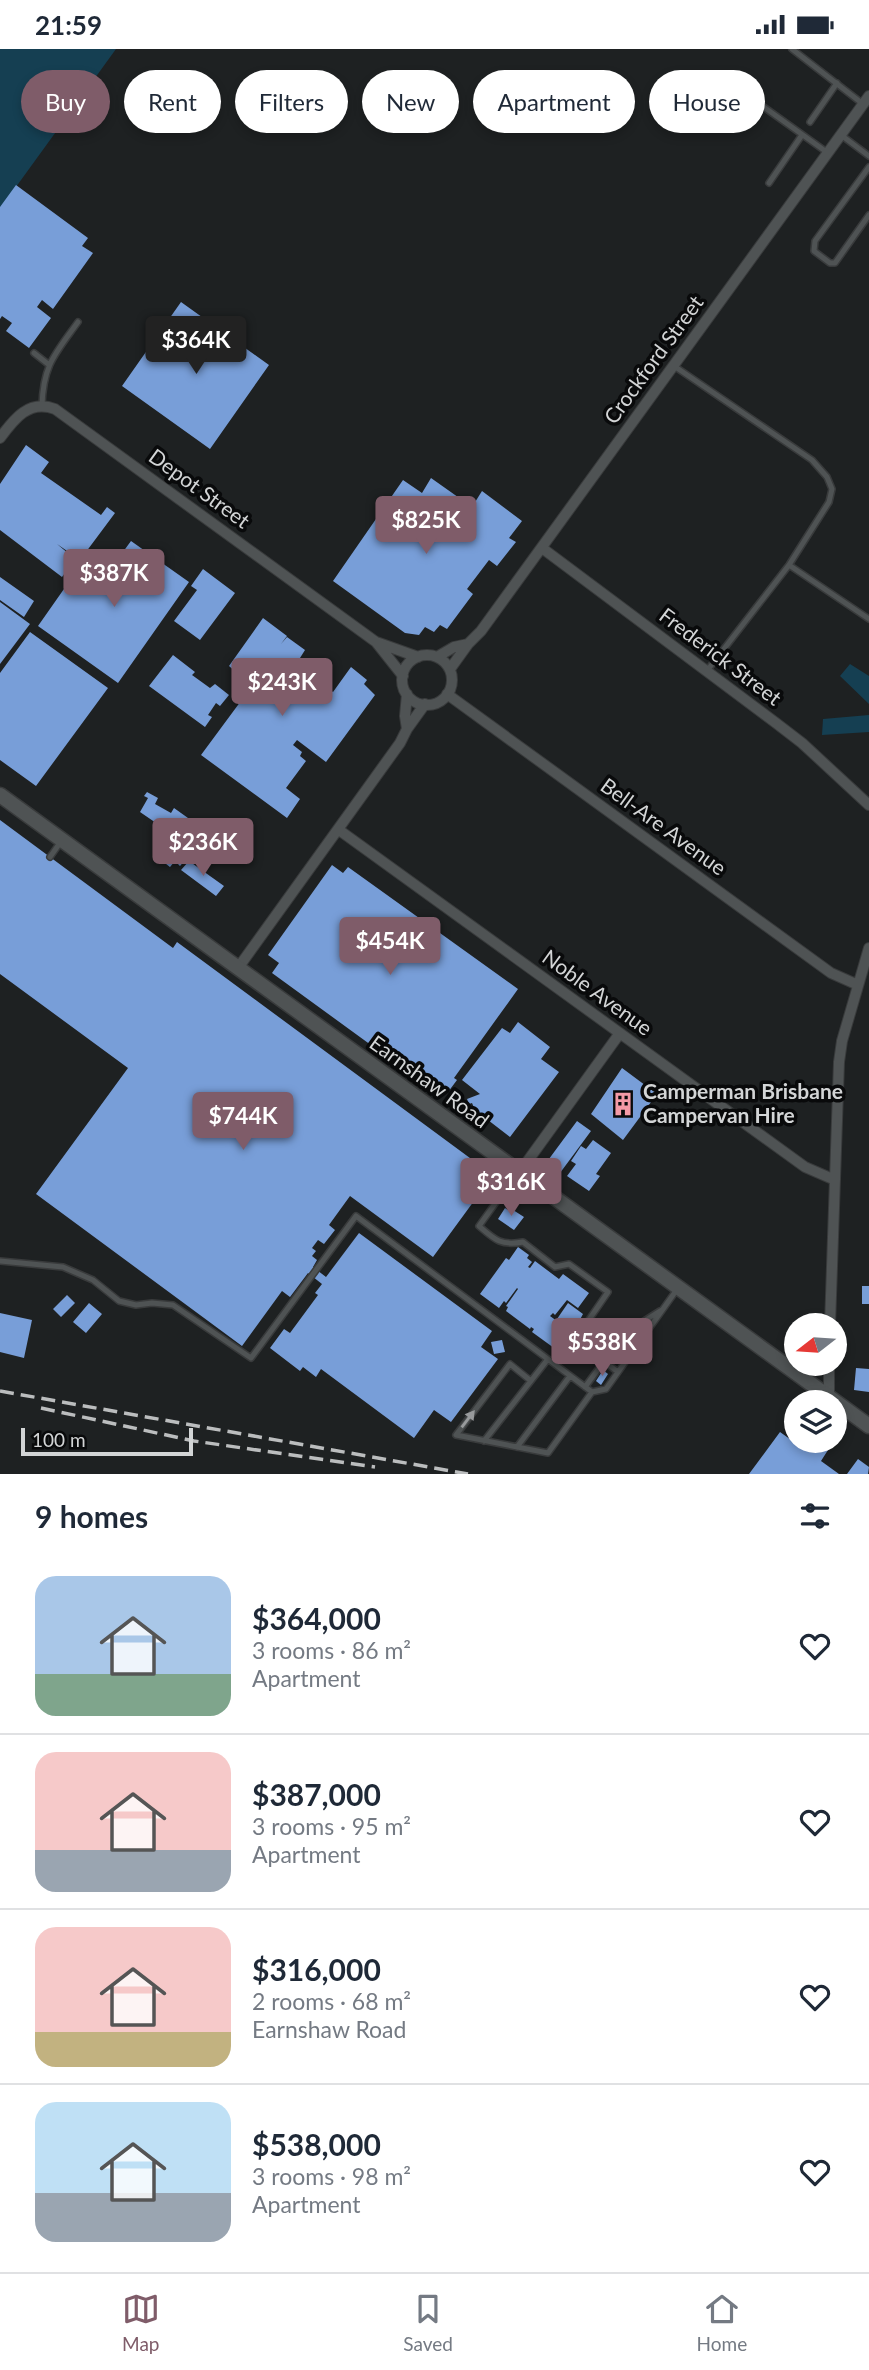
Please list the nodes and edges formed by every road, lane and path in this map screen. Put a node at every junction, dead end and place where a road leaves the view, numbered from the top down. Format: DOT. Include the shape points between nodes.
graph roads {
  1 [pos="792,49"];
  2 [pos="837,83"];
  3 [pos="866,100"];
  4 [pos="765,108"];
  5 [pos="810,122"];
  6 [pos="802,135"];
  7 [pos="841,135"];
  8 [pos="828,153"];
  9 [pos="869,156"];
  10 [pos="869,167"];
  11 [pos="769,183"];
  12 [pos="869,215"];
  13 [pos="78,322"];
  14 [pos="34,353"];
  15 [pos="48,364"];
  16 [pos="674,366"];
  17 [pos="42,406"];
  18 [pos="0,438"];
  19 [pos="542,548"];
  20 [pos="789,565"];
  21 [pos="869,619"];
  22 [pos="376,642"];
  23 [pos="468,644"];
  24 [pos="418,656"];
  25 [pos="436,657"];
  26 [pos="450,669"];
  27 [pos="706,672"];
  28 [pos="403,676"];
  29 [pos="407,694"];
  30 [pos="447,694"];
  31 [pos="425,704"];
  32 [pos="407,729"];
  33 [pos="0,795"];
  34 [pos="869,805"];
  35 [pos="339,830"];
  36 [pos="62,840"];
  37 [pos="50,857"];
  38 [pos="869,948"];
  39 [pos="238,968"];
  40 [pos="858,985"];
  41 [pos="620,1033"];
  42 [pos="519,1173"];
  43 [pos="835,1179"];
  44 [pos="0,1261"];
  45 [pos="678,1288"];
  46 [pos="663,1310"];
  47 [pos="831,1313"];
  48 [pos="548,1359"];
  49 [pos="604,1362"];
  50 [pos="618,1372"];
  51 [pos="570,1376"];
  52 [pos="531,1381"];
  53 [pos="585,1387"];
  54 [pos="821,1390"];
  55 [pos="592,1392"];
  56 [pos="847,1410"];
  57 [pos="869,1426"];
  58 [pos="484,1441"];
  59 [pos="517,1447"];
  1 -- 2 [label="lane"];
  2 -- 3 [label="lane"];
  2 -- 5 [label="lane"];
  3 -- 7 [label="street, Crockford Street"];
  4 -- 6 [label="lane"];
  6 -- 8 [label="lane"];
  6 -- 11 [label="lane"];
  7 -- 8 [label="street, Crockford Street"];
  7 -- 9 [label="lane"];
  8 -- 16 [label="street, Crockford Street"];
  10 -- 12 [label="lane" via="815,241 814,251 835,263"];
  13 -- 15 [label="lane"];
  14 -- 15 [label="lane"];
  15 -- 17 [label="lane"];
  16 -- 19 [label="street, Crockford Street"];
  16 -- 20 [label="lane" via="812,460 827,477 832,489 829,502"];
  17 -- 18 [label="street" via="20,413"];
  17 -- 22 [label="street, Depot Street" via="62,413"];
  19 -- 23 [label="street, Crockford Street"];
  19 -- 27 [label="street, Frederick Street"];
  20 -- 21 [label="lane"];
  20 -- 27 [label="lane"];
  22 -- 24 [label="street, Depot Street"];
  22 -- 28 [label="street, Depot Street"];
  23 -- 25 [label="street, Crockford Street"];
  23 -- 26 [label="street, Crockford Street"];
  24 -- 25 [label="street"];
  24 -- 28 [label="street"];
  25 -- 26 [label="street"];
  26 -- 30 [label="street" via="452,682"];
  27 -- 34 [label="street, Frederick Street" via="802,743"];
  28 -- 29 [label="street"];
  29 -- 31 [label="street"];
  29 -- 32 [label="street"];
  30 -- 31 [label="street" via="438,703"];
  30 -- 40 [label="street, Bell-Are Avenue" via="831,973"];
  31 -- 32 [label="street"];
  32 -- 35 [label="street"];
  33 -- 36 [label="street, Earnshaw Road"];
  35 -- 39 [label="street"];
  35 -- 41 [label="street, Noble Avenue"];
  36 -- 37 [label="lane"];
  36 -- 39 [label="street, Earnshaw Road"];
  38 -- 40 [label="street"];
  39 -- 42 [label="street, Earnshaw Road"];
  40 -- 43 [label="street" via="840,1051"];
  41 -- 42 [label="street"];
  41 -- 43 [label="street, Noble Avenue" via="805,1167"];
  42 -- 45 [label="street, Earnshaw Road"];
  42 -- 49 [label="lane" via="479,1226 497,1241 523,1242 555,1267 569,1264 608,1292 575,1339"];
  43 -- 47 [label="street"];
  44 -- 48 [label="lane" via="63,1268 93,1280 119,1301 173,1305 251,1358 356,1216"];
  45 -- 46 [label="lane"];
  45 -- 54 [label="street, Earnshaw Road"];
  46 -- 49 [label="lane" via="625,1333"];
  46 -- 50 [label="lane"];
  48 -- 51 [label="lane"];
  48 -- 52 [label="lane"];
  49 -- 50 [label="lane"];
  49 -- 53 [label="lane"];
  50 -- 55 [label="lane" via="606,1389"];
  51 -- 53 [label="lane"];
  51 -- 59 [label="lane"];
  52 -- 58 [label="lane"];
  58 -- 52 [label="lane, one-way" via="456,1435 510,1364"];
  53 -- 55 [label="lane"];
  55 -- 59 [label="lane" via="548,1454"];
  56 -- 57 [label="street, Earnshaw Road"];
  58 -- 59 [label="lane"];
}
